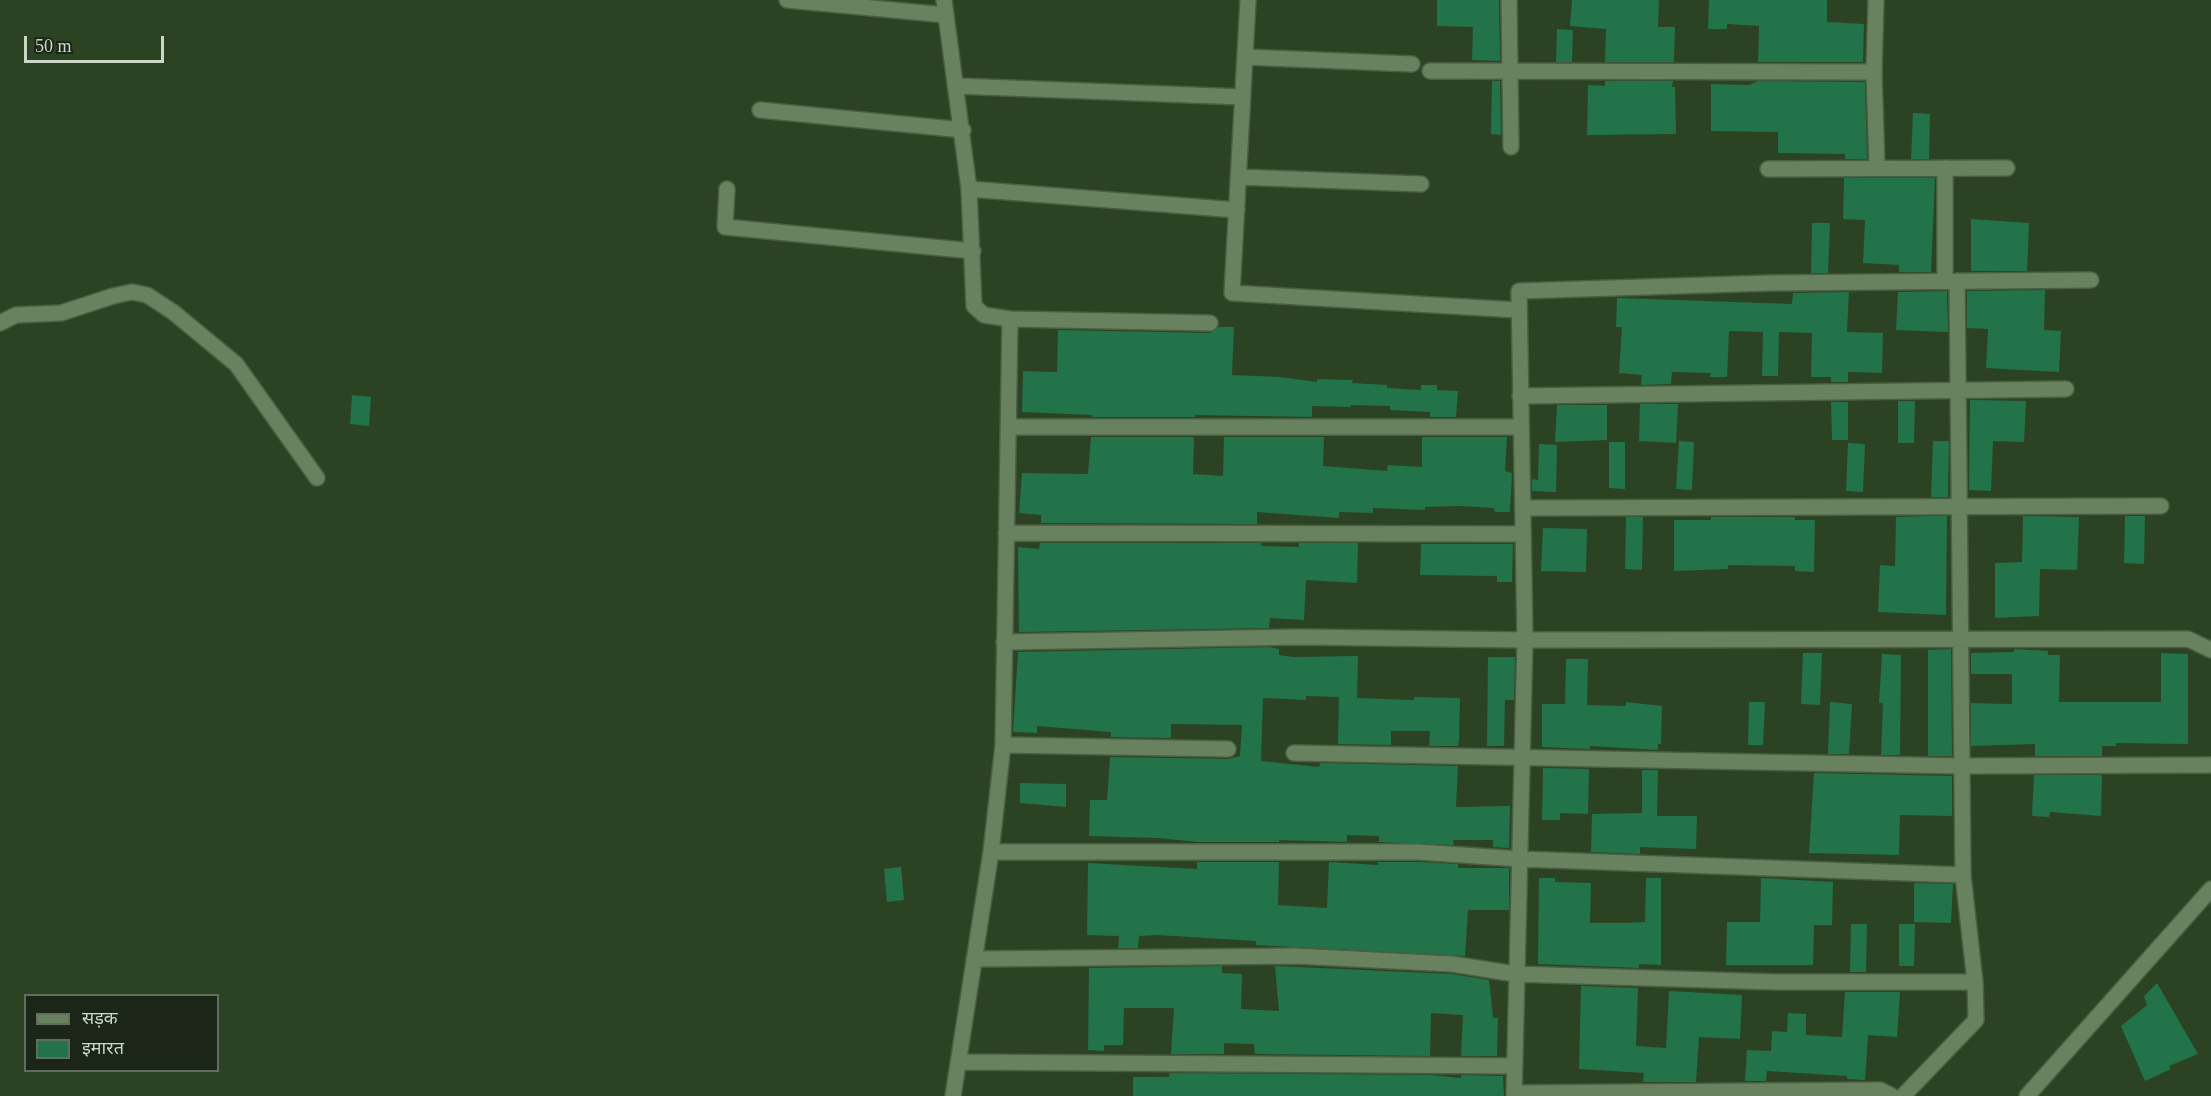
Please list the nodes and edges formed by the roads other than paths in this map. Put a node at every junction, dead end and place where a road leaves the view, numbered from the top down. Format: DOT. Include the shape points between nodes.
graph roads {
  1 [pos="787,0"];
  2 [pos="1248,0"];
  3 [pos="1509,0"];
  4 [pos="1876,0"];
  5 [pos="945,8"];
  6 [pos="1245,57"];
  7 [pos="1412,64"];
  8 [pos="1430,71"];
  9 [pos="1874,72"];
  10 [pos="1509,73"];
  11 [pos="956,86"];
  12 [pos="1243,97"];
  13 [pos="760,110"];
  14 [pos="963,130"];
  15 [pos="1511,147"];
  16 [pos="1877,167"];
  17 [pos="1945,168"];
  18 [pos="2007,168"];
  19 [pos="1768,169"];
  20 [pos="1239,177"];
  21 [pos="1420,184"];
  22 [pos="727,189"];
  23 [pos="969,189"];
  24 [pos="1237,210"];
  25 [pos="973,251"];
  26 [pos="2091,280"];
  27 [pos="1951,281"];
  28 [pos="1517,310"];
  29 [pos="1010,319"];
  30 [pos="0,323"];
  31 [pos="1210,323"];
  32 [pos="2066,389"];
  33 [pos="1958,390"];
  34 [pos="1520,396"];
  35 [pos="1008,427"];
  36 [pos="1521,427"];
  37 [pos="316,478"];
  38 [pos="1960,506"];
  39 [pos="2161,506"];
  40 [pos="1523,508"];
  41 [pos="1006,533"];
  42 [pos="1522,534"];
  43 [pos="1525,639"];
  44 [pos="1959,640"];
  45 [pos="1004,642"];
  46 [pos="2211,650"];
  47 [pos="1003,745"];
  48 [pos="1228,749"];
  49 [pos="1294,753"];
  50 [pos="1523,758"];
  51 [pos="2211,765"];
  52 [pos="1961,766"];
  53 [pos="991,852"];
  54 [pos="1520,859"];
  55 [pos="1963,875"];
  56 [pos="2211,889"];
  57 [pos="974,959"];
  58 [pos="1515,974"];
  59 [pos="1975,982"];
  60 [pos="959,1062"];
  61 [pos="1515,1066"];
  62 [pos="1514,1094"];
  63 [pos="953,1096"];
  64 [pos="1892,1096"];
  65 [pos="1903,1096"];
  66 [pos="2027,1096"];
  1 -- 5 [label="street"];
  2 -- 6 [label="street"];
  3 -- 10 [label="street"];
  4 -- 9 [label="street"];
  5 -- 11 [label="street"];
  6 -- 7 [label="street"];
  6 -- 12 [label="street"];
  8 -- 10 [label="street"];
  9 -- 10 [label="street"];
  9 -- 16 [label="street"];
  10 -- 15 [label="street"];
  11 -- 12 [label="street"];
  11 -- 14 [label="street"];
  12 -- 20 [label="street"];
  13 -- 14 [label="street"];
  14 -- 23 [label="street"];
  16 -- 17 [label="street"];
  16 -- 19 [label="street"];
  17 -- 18 [label="street"];
  17 -- 27 [label="street"];
  20 -- 21 [label="street"];
  20 -- 24 [label="street"];
  22 -- 25 [label="street" via="725,227"];
  23 -- 24 [label="street"];
  23 -- 25 [label="street"];
  24 -- 28 [label="street" via="1232,293"];
  25 -- 29 [label="street" via="974,306 984,315"];
  26 -- 27 [label="street"];
  27 -- 28 [label="street" via="1519,291"];
  27 -- 33 [label="street"];
  28 -- 34 [label="street"];
  29 -- 31 [label="street"];
  29 -- 35 [label="street"];
  30 -- 37 [label="street" via="16,315 61,313 132,292 147,295 236,364"];
  32 -- 33 [label="street"];
  33 -- 34 [label="street"];
  33 -- 38 [label="street"];
  34 -- 36 [label="street"];
  35 -- 36 [label="street"];
  35 -- 41 [label="street"];
  36 -- 40 [label="street"];
  38 -- 39 [label="street"];
  38 -- 40 [label="street"];
  38 -- 44 [label="street"];
  40 -- 42 [label="street"];
  41 -- 42 [label="street"];
  41 -- 45 [label="street"];
  42 -- 43 [label="street"];
  43 -- 44 [label="street"];
  43 -- 45 [label="street" via="1302,637"];
  43 -- 50 [label="street"];
  44 -- 46 [label="street" via="2188,639"];
  44 -- 52 [label="street"];
  45 -- 47 [label="street"];
  47 -- 48 [label="street"];
  47 -- 53 [label="street"];
  49 -- 50 [label="street"];
  50 -- 52 [label="street"];
  50 -- 54 [label="street"];
  51 -- 52 [label="street"];
  52 -- 55 [label="street"];
  53 -- 54 [label="street" via="1419,852"];
  53 -- 57 [label="street"];
  54 -- 55 [label="street"];
  54 -- 58 [label="street"];
  55 -- 59 [label="street"];
  56 -- 66 [label="street"];
  57 -- 58 [label="street" via="1296,956 1452,964"];
  57 -- 60 [label="street"];
  58 -- 59 [label="street" via="1776,982"];
  58 -- 61 [label="street"];
  59 -- 65 [label="street" via="1976,1020"];
  60 -- 61 [label="street"];
  60 -- 63 [label="street"];
  61 -- 62 [label="street"];
  62 -- 64 [label="street" via="1880,1090"];
}
